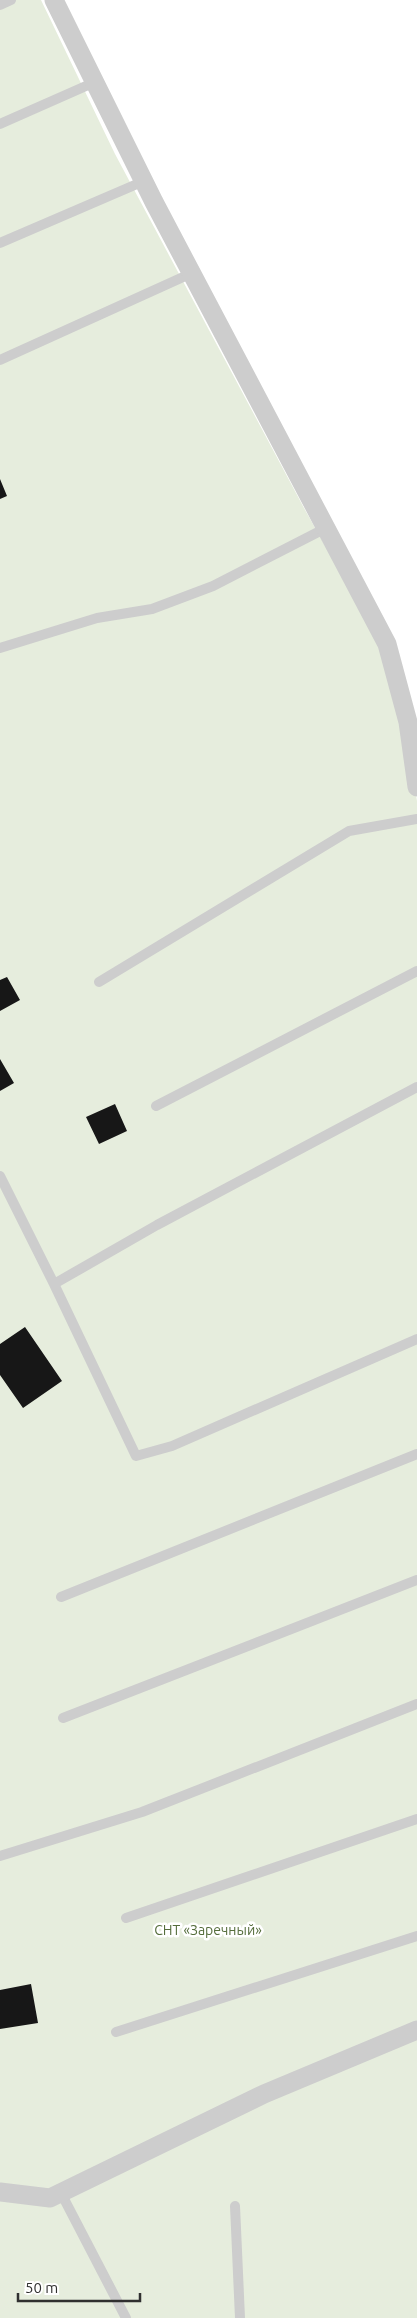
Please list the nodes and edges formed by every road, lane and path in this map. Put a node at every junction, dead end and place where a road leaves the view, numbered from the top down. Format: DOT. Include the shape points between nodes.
graph roads {
  1 [pos="11,0"];
  2 [pos="54,0"];
  3 [pos="0,5"];
  4 [pos="95,82"];
  5 [pos="0,124"];
  6 [pos="144,181"];
  7 [pos="0,243"];
  8 [pos="192,273"];
  9 [pos="0,360"];
  10 [pos="326,528"];
  11 [pos="0,648"];
  12 [pos="417,787"];
  13 [pos="417,818"];
  14 [pos="417,971"];
  15 [pos="99,982"];
  16 [pos="417,1087"];
  17 [pos="156,1106"];
  18 [pos="0,1176"];
  19 [pos="54,1284"];
  20 [pos="417,1339"];
  21 [pos="417,1454"];
  22 [pos="417,1580"];
  23 [pos="61,1597"];
  24 [pos="417,1704"];
  25 [pos="63,1718"];
  26 [pos="417,1819"];
  27 [pos="0,1856"];
  28 [pos="126,1918"];
  29 [pos="417,1936"];
  30 [pos="417,2030"];
  31 [pos="116,2032"];
  32 [pos="0,2192"];
  33 [pos="61,2193"];
  34 [pos="235,2206"];
  35 [pos="126,2318"];
  36 [pos="240,2318"];
  1 -- 3 [label="lane"];
  2 -- 4 [label="street"];
  4 -- 5 [label="lane"];
  4 -- 6 [label="street"];
  6 -- 7 [label="lane"];
  6 -- 8 [label="street"];
  8 -- 9 [label="lane"];
  8 -- 10 [label="street"];
  10 -- 11 [label="lane" via="213,586 152,609 97,618"];
  10 -- 12 [label="street" via="387,644 408,722"];
  13 -- 15 [label="lane" via="349,830"];
  14 -- 17 [label="lane"];
  16 -- 19 [label="lane"];
  18 -- 19 [label="lane"];
  19 -- 20 [label="lane" via="136,1456 172,1446"];
  21 -- 23 [label="lane"];
  22 -- 25 [label="lane"];
  24 -- 27 [label="lane" via="142,1812"];
  26 -- 28 [label="lane"];
  29 -- 31 [label="lane"];
  30 -- 33 [label="street" via="264,2094"];
  32 -- 33 [label="street" via="50,2198"];
  33 -- 35 [label="lane"];
  34 -- 36 [label="lane"];
}
